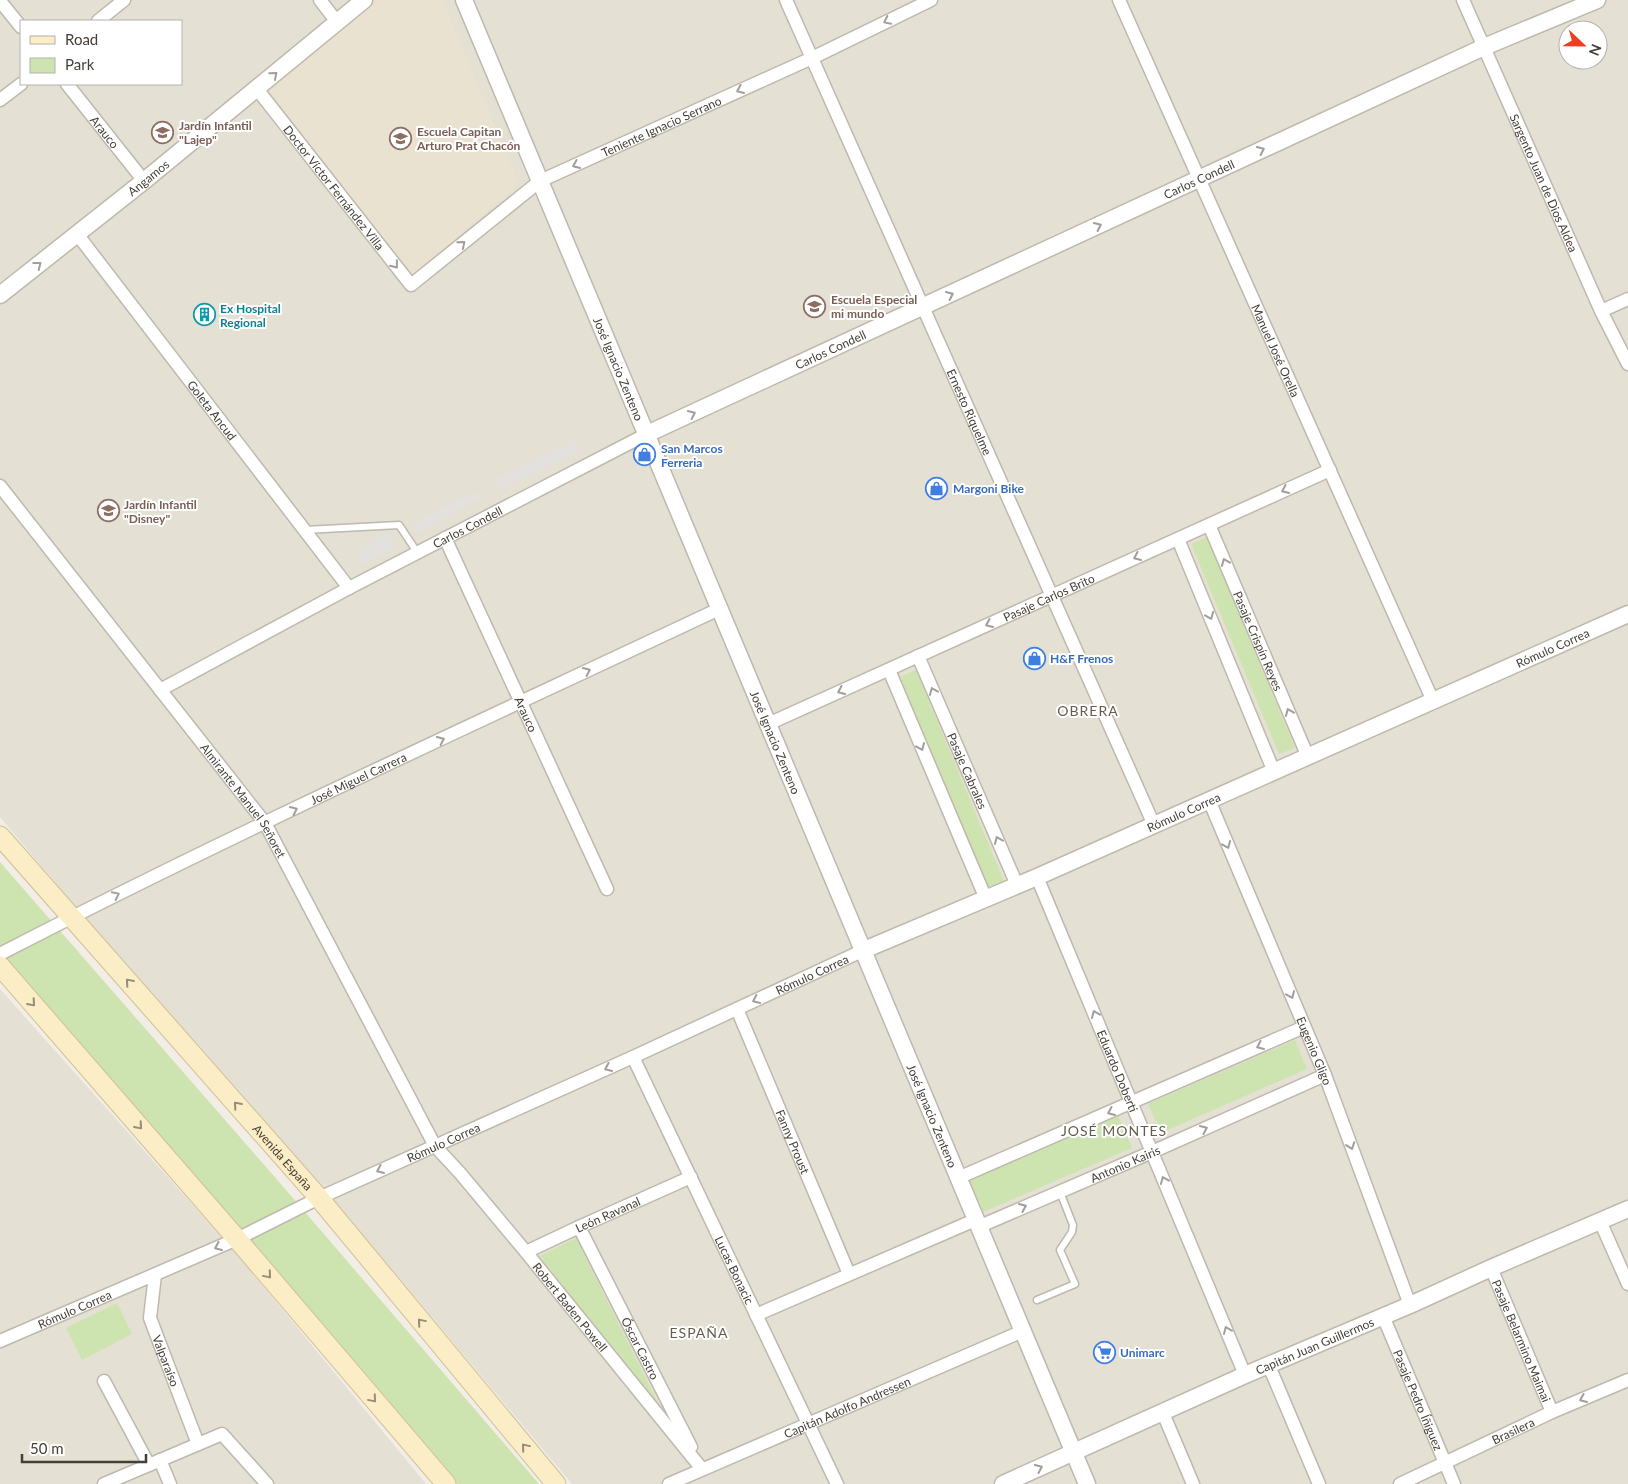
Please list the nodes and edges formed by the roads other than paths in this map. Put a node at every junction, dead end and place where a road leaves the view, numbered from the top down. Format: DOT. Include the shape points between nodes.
graph roads {
  1 [pos="124,0"];
  2 [pos="320,0"];
  3 [pos="364,0"];
  4 [pos="464,0"];
  5 [pos="786,0"];
  6 [pos="931,0"];
  7 [pos="1119,0"];
  8 [pos="1463,0"];
  9 [pos="1597,0"];
  10 [pos="0,1"];
  11 [pos="99,20"];
  12 [pos="337,22"];
  13 [pos="20,26"];
  14 [pos="1484,48"];
  15 [pos="812,58"];
  16 [pos="20,85"];
  17 [pos="68,85"];
  18 [pos="257,89"];
  19 [pos="0,100"];
  20 [pos="1199,178"];
  21 [pos="144,181"];
  22 [pos="540,181"];
  23 [pos="77,234"];
  24 [pos="411,285"];
  25 [pos="0,295"];
  26 [pos="1628,299"];
  27 [pos="923,308"];
  28 [pos="1601,310"];
  29 [pos="1628,364"];
  30 [pos="647,434"];
  31 [pos="1330,470"];
  32 [pos="0,486"];
  33 [pos="1209,525"];
  34 [pos="305,530"];
  35 [pos="445,538"];
  36 [pos="1178,539"];
  37 [pos="417,552"];
  38 [pos="349,588"];
  39 [pos="1052,596"];
  40 [pos="719,608"];
  41 [pos="1628,614"];
  42 [pos="918,656"];
  43 [pos="888,670"];
  44 [pos="160,690"];
  45 [pos="1434,701"];
  46 [pos="521,702"];
  47 [pos="768,724"];
  48 [pos="1308,756"];
  49 [pos="1274,772"];
  50 [pos="1208,800"];
  51 [pos="264,823"];
  52 [pos="1154,824"];
  53 [pos="0,836"];
  54 [pos="1037,877"];
  55 [pos="1017,885"];
  56 [pos="607,889"];
  57 [pos="986,899"];
  58 [pos="72,917"];
  59 [pos="864,950"];
  60 [pos="0,954"];
  61 [pos="0,966"];
  62 [pos="737,1009"];
  63 [pos="1304,1027"];
  64 [pos="634,1057"];
  65 [pos="1325,1075"];
  66 [pos="1132,1102"];
  67 [pos="435,1146"];
  68 [pos="1152,1152"];
  69 [pos="691,1177"];
  70 [pos="958,1178"];
  71 [pos="1060,1192"];
  72 [pos="319,1198"];
  73 [pos="1628,1209"];
  74 [pos="1600,1221"];
  75 [pos="977,1223"];
  76 [pos="578,1227"];
  77 [pos="237,1239"];
  78 [pos="526,1252"];
  79 [pos="1491,1268"];
  80 [pos="849,1274"];
  81 [pos="154,1275"];
  82 [pos="1628,1284"];
  83 [pos="1037,1300"];
  84 [pos="1410,1305"];
  85 [pos="756,1315"];
  86 [pos="1383,1316"];
  87 [pos="1023,1331"];
  88 [pos="0,1341"];
  89 [pos="1269,1366"];
  90 [pos="1245,1375"];
  91 [pos="1628,1380"];
  92 [pos="104,1381"];
  93 [pos="1552,1412"];
  94 [pos="1163,1413"];
  95 [pos="808,1424"];
  96 [pos="198,1444"];
  97 [pos="1074,1453"];
  98 [pos="154,1463"];
  99 [pos="1446,1463"];
  100 [pos="702,1470"];
  101 [pos="104,1484"];
  102 [pos="170,1484"];
  103 [pos="267,1484"];
  104 [pos="446,1484"];
  105 [pos="556,1484"];
  106 [pos="669,1484"];
  107 [pos="837,1484"];
  108 [pos="1003,1484"];
  109 [pos="1087,1484"];
  110 [pos="1193,1484"];
  111 [pos="1319,1484"];
  112 [pos="1400,1484"];
  113 [pos="1454,1484"];
  1 -- 11 [label="street"];
  2 -- 12 [label="street"];
  3 -- 12 [label="street, Angamos"];
  4 -- 22 [label="street, José Ignacio Zenteno"];
  5 -- 15 [label="street, Ernesto Riquelme"];
  6 -- 15 [label="street, Teniente Ignacio Serrano, one-way"];
  7 -- 20 [label="street, Manuel José Orella"];
  8 -- 14 [label="street, Sargento Juan de Dios Aldea"];
  9 -- 14 [label="street, Carlos Condell"];
  10 -- 13 [label="street"];
  18 -- 12 [label="street, Angamos, one-way"];
  20 -- 14 [label="street, Carlos Condell, one-way"];
  14 -- 28 [label="street, Sargento Juan de Dios Aldea"];
  15 -- 22 [label="street, Teniente Ignacio Serrano, one-way"];
  15 -- 27 [label="street, Ernesto Riquelme"];
  16 -- 19 [label="street"];
  17 -- 21 [label="street, Arauco"];
  18 -- 21 [label="street, Angamos"];
  18 -- 24 [label="street, Doctor Víctor Fernández Villa, one-way"];
  27 -- 20 [label="street, Carlos Condell, one-way"];
  20 -- 31 [label="street, Manuel José Orella"];
  21 -- 23 [label="street, Angamos"];
  24 -- 22 [label="street, Teniente Ignacio Serrano, one-way"];
  22 -- 30 [label="street, José Ignacio Zenteno"];
  25 -- 23 [label="street, Angamos, one-way"];
  23 -- 34 [label="street, Goleta Ancud"];
  26 -- 28 [label="street"];
  30 -- 27 [label="street, Carlos Condell, one-way"];
  27 -- 39 [label="street, Ernesto Riquelme"];
  28 -- 29 [label="street, Sargento Juan de Dios Aldea"];
  30 -- 35 [label="street, Carlos Condell"];
  30 -- 40 [label="street, José Ignacio Zenteno"];
  31 -- 33 [label="street, Pasaje Carlos Brito, one-way"];
  31 -- 45 [label="street, Manuel José Orella"];
  32 -- 44 [label="street, Almirante Manuel Señoret"];
  33 -- 36 [label="street, Pasaje Carlos Brito"];
  48 -- 33 [label="street, Pasaje Crispín Reyes, one-way"];
  34 -- 37 [label="lane" via="399,525"];
  34 -- 38 [label="street, Goleta Ancud"];
  35 -- 37 [label="street, Carlos Condell"];
  35 -- 46 [label="street, Arauco"];
  36 -- 39 [label="street, Pasaje Carlos Brito, one-way"];
  36 -- 49 [label="street, one-way"];
  37 -- 38 [label="street, Carlos Condell"];
  38 -- 44 [label="street, Carlos Condell"];
  39 -- 42 [label="street, Pasaje Carlos Brito, one-way"];
  39 -- 52 [label="street, Ernesto Riquelme"];
  46 -- 40 [label="street, José Miguel Carrera, one-way"];
  40 -- 47 [label="street, José Ignacio Zenteno"];
  41 -- 45 [label="street, Rómulo Correa"];
  42 -- 43 [label="street, Pasaje Carlos Brito"];
  55 -- 42 [label="street, Pasaje Cabrales, one-way"];
  43 -- 47 [label="street, Pasaje Carlos Brito, one-way"];
  43 -- 57 [label="street, one-way"];
  44 -- 51 [label="street, Almirante Manuel Señoret"];
  45 -- 48 [label="street, Rómulo Correa"];
  51 -- 46 [label="street, José Miguel Carrera, one-way"];
  46 -- 56 [label="street, Arauco"];
  47 -- 59 [label="street, José Ignacio Zenteno"];
  48 -- 49 [label="street, Rómulo Correa"];
  49 -- 50 [label="street, Rómulo Correa"];
  50 -- 52 [label="street, Rómulo Correa"];
  50 -- 63 [label="street, Eugenio Gligo, one-way"];
  58 -- 51 [label="street, José Miguel Carrera, one-way"];
  51 -- 67 [label="street, Almirante Manuel Señoret"];
  52 -- 54 [label="street, Rómulo Correa"];
  53 -- 58 [label="main road, Avenida España"];
  54 -- 55 [label="street, Rómulo Correa"];
  66 -- 54 [label="street, Eduardo Doberti, one-way"];
  55 -- 57 [label="street, Rómulo Correa"];
  57 -- 59 [label="street, Rómulo Correa"];
  58 -- 60 [label="street, José Miguel Carrera"];
  72 -- 58 [label="main road, Avenida España, one-way"];
  59 -- 62 [label="street, Rómulo Correa, one-way"];
  59 -- 70 [label="street, José Ignacio Zenteno"];
  61 -- 77 [label="main road, one-way"];
  62 -- 64 [label="street, Rómulo Correa"];
  62 -- 80 [label="street, Fanny Proust"];
  63 -- 65 [label="street, Eugenio Gligo"];
  63 -- 66 [label="street, one-way"];
  64 -- 67 [label="street, Rómulo Correa, one-way"];
  64 -- 69 [label="street, Lucas Bonacic"];
  68 -- 65 [label="street, Antonio Kairis, one-way"];
  65 -- 84 [label="street, Eugenio Gligo, one-way"];
  66 -- 68 [label="street, Eduardo Doberti"];
  66 -- 70 [label="street, one-way"];
  67 -- 72 [label="street, Rómulo Correa, one-way"];
  67 -- 78 [label="street, Robert Baden Powell"];
  68 -- 71 [label="street, Antonio Kairis"];
  90 -- 68 [label="street, Eduardo Doberti, one-way"];
  69 -- 76 [label="street, León Ravanal"];
  69 -- 85 [label="street, Lucas Bonacic"];
  70 -- 75 [label="street, José Ignacio Zenteno"];
  75 -- 71 [label="street, Antonio Kairis, one-way"];
  71 -- 83 [label="lane" via="1073,1225 1060,1250 1075,1284"];
  72 -- 77 [label="street, Rómulo Correa"];
  105 -- 72 [label="main road, Avenida España, one-way"];
  73 -- 74 [label="street, Capitán Juan Guillermos"];
  74 -- 79 [label="street, Capitán Juan Guillermos"];
  74 -- 82 [label="street"];
  75 -- 80 [label="street, Antonio Kairis"];
  75 -- 87 [label="street, José Ignacio Zenteno"];
  76 -- 78 [label="street, León Ravanal"];
  76 -- 100 [label="street, Óscar Castro"];
  77 -- 81 [label="street, Rómulo Correa, one-way"];
  77 -- 104 [label="main road, one-way"];
  78 -- 100 [label="street, Robert Baden Powell"];
  79 -- 84 [label="street, Capitán Juan Guillermos"];
  79 -- 93 [label="street, Pasaje Belarmino Maimai"];
  80 -- 85 [label="street, Antonio Kairis"];
  81 -- 88 [label="street, Rómulo Correa"];
  81 -- 96 [label="street, Valparaíso" via="150,1318"];
  84 -- 86 [label="street, Capitán Juan Guillermos"];
  85 -- 95 [label="street, Lucas Bonacic"];
  86 -- 89 [label="street, Capitán Juan Guillermos"];
  86 -- 99 [label="street, Pasaje Pedro Íñiguez"];
  87 -- 95 [label="street, Capitán Adolfo Andressen"];
  87 -- 97 [label="street, José Ignacio Zenteno"];
  89 -- 90 [label="street, Capitán Juan Guillermos"];
  89 -- 111 [label="street"];
  90 -- 94 [label="street, Capitán Juan Guillermos"];
  91 -- 93 [label="street, Brasilera, one-way"];
  92 -- 98 [label="street"];
  93 -- 99 [label="street, Brasilera"];
  94 -- 97 [label="street, Capitán Juan Guillermos"];
  94 -- 110 [label="street"];
  95 -- 100 [label="street, Capitán Adolfo Andressen"];
  95 -- 107 [label="street, Lucas Bonacic"];
  96 -- 98 [label="street"];
  96 -- 103 [label="street" via="222,1434"];
  108 -- 97 [label="street, Capitán Juan Guillermos, one-way"];
  97 -- 109 [label="street, José Ignacio Zenteno"];
  98 -- 101 [label="street"];
  98 -- 102 [label="street"];
  99 -- 112 [label="street, Brasilera"];
  99 -- 113 [label="street, Pasaje Pedro Íñiguez"];
  100 -- 106 [label="street, Capitán Adolfo Andressen"];
}
